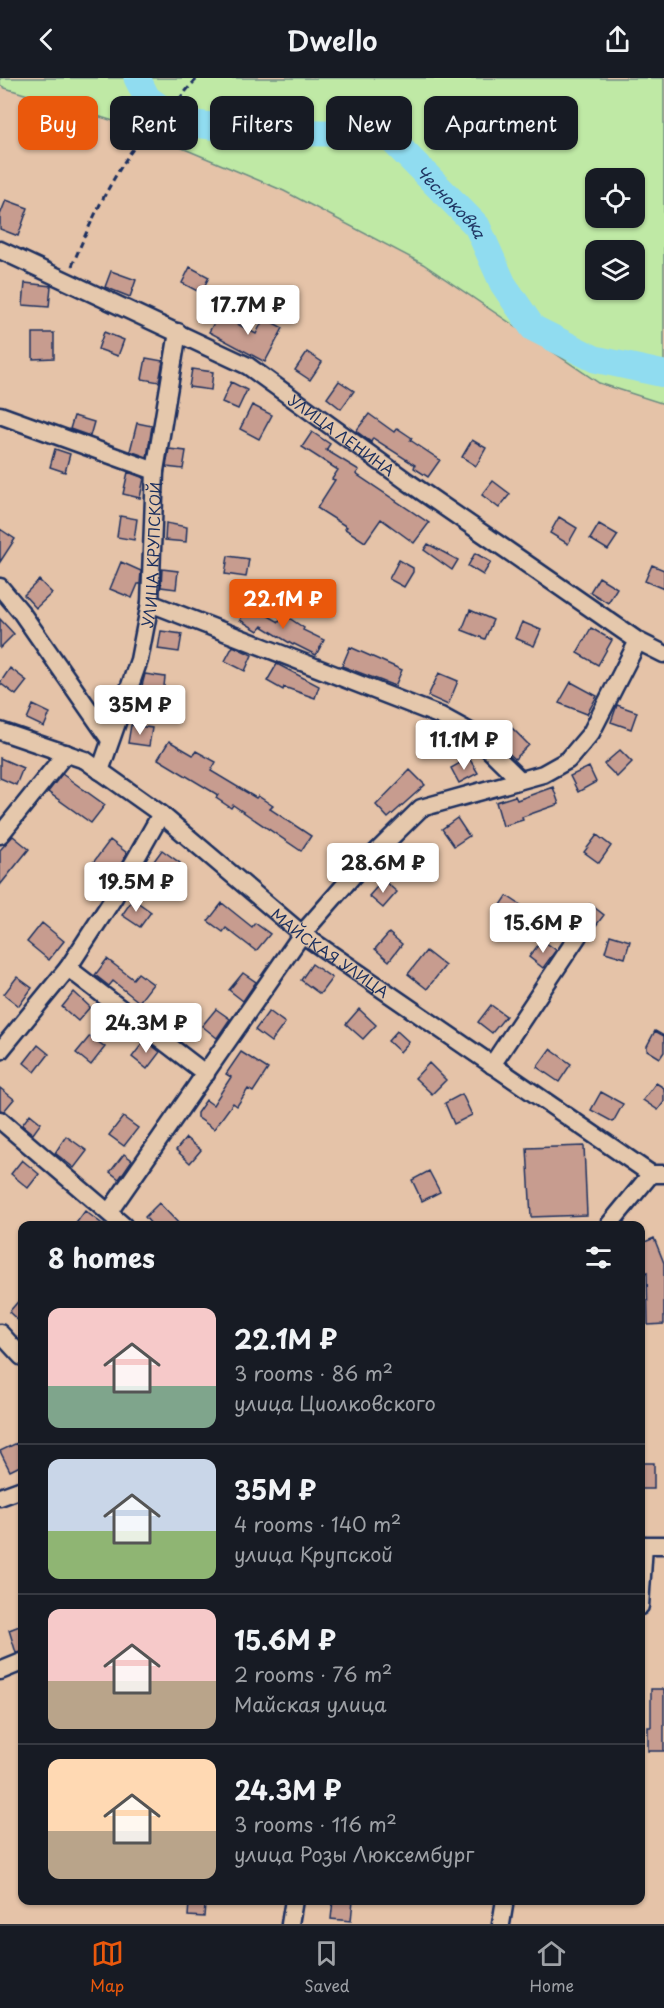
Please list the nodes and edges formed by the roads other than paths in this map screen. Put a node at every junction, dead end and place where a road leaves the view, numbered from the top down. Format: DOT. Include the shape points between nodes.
graph roads {
  1 [pos="0,250"];
  2 [pos="178,332"];
  3 [pos="0,415"];
  4 [pos="155,471"];
  5 [pos="0,587"];
  6 [pos="150,603"];
  7 [pos="638,641"];
  8 [pos="664,654"];
  9 [pos="0,732"];
  10 [pos="110,740"];
  11 [pos="66,753"];
  12 [pos="100,771"];
  13 [pos="520,780"];
  14 [pos="161,814"];
  15 [pos="0,835"];
  16 [pos="302,934"];
  17 [pos="578,936"];
  18 [pos="68,968"];
  19 [pos="0,1051"];
  20 [pos="492,1065"];
  21 [pos="206,1074"];
  22 [pos="0,1120"];
  23 [pos="658,1174"];
  24 [pos="109,1212"];
  25 [pos="119,1221"];
  26 [pos="613,1221"];
  27 [pos="0,1333"];
  28 [pos="18,1353"];
  29 [pos="18,1490"];
  30 [pos="0,1497"];
  31 [pos="645,1545"];
  32 [pos="664,1545"];
  33 [pos="18,1664"];
  34 [pos="0,1671"];
  35 [pos="293,1905"];
  36 [pos="504,1905"];
  37 [pos="290,1924"];
  38 [pos="501,1924"];
  1 -- 2 [label="street, УЛИЦА ЛЕНИНА"];
  2 -- 4 [label="street, УЛИЦА КРУПСКОЙ"];
  2 -- 7 [label="street, УЛИЦА ЛЕНИНА" via="248,366"];
  3 -- 4 [label="street"];
  4 -- 6 [label="street, УЛИЦА КРУПСКОЙ"];
  5 -- 10 [label="street"];
  6 -- 10 [label="street, УЛИЦА КРУПСКОЙ" via="138,660"];
  6 -- 13 [label="street" via="441,716 472,733"];
  7 -- 8 [label="street, УЛИЦА ЛЕНИНА"];
  7 -- 13 [label="street" via="591,733 568,760 543,774"];
  9 -- 11 [label="street, МАЙСКАЯ УЛИЦА"];
  10 -- 12 [label="street, УЛИЦА КРУПСКОЙ"];
  11 -- 12 [label="street, МАЙСКАЯ УЛИЦА"];
  11 -- 15 [label="street"];
  12 -- 14 [label="street, МАЙСКАЯ УЛИЦА"];
  13 -- 16 [label="street" via="421,808 357,871"];
  14 -- 16 [label="street, МАЙСКАЯ УЛИЦА"];
  14 -- 18 [label="street"];
  16 -- 20 [label="street, МАЙСКАЯ УЛИЦА"];
  16 -- 21 [label="street"];
  17 -- 20 [label="street"];
  18 -- 19 [label="street"];
  18 -- 21 [label="street"];
  20 -- 23 [label="street, МАЙСКАЯ УЛИЦА"];
  21 -- 24 [label="street"];
  22 -- 24 [label="street"];
  23 -- 26 [label="street"];
  24 -- 25 [label="street"];
  27 -- 28 [label="street"];
  29 -- 30 [label="street"];
  31 -- 32 [label="street"];
  33 -- 34 [label="street"];
  35 -- 37 [label="street"];
  36 -- 38 [label="street"];
}
